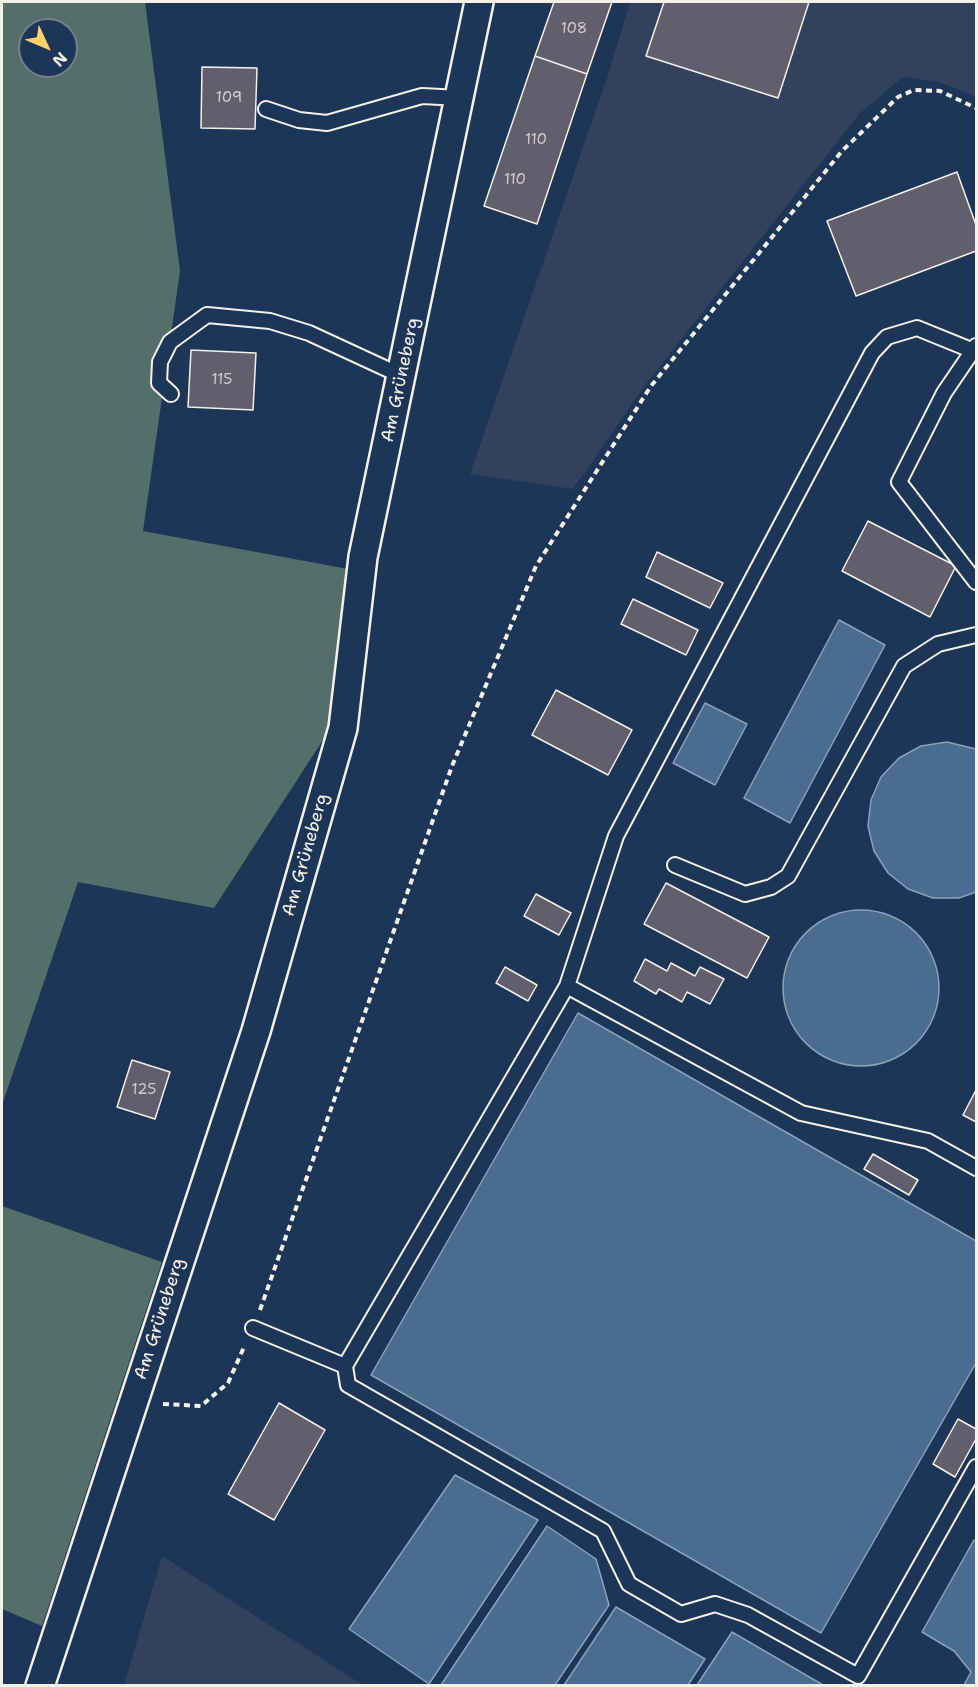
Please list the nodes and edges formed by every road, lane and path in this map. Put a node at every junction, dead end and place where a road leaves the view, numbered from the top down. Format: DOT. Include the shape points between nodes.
graph roads {
  1 [pos="478,2"];
  2 [pos="460,98"];
  3 [pos="976,108"];
  4 [pos="266,109"];
  5 [pos="976,349"];
  6 [pos="402,376"];
  7 [pos="171,394"];
  8 [pos="976,582"];
  9 [pos="976,635"];
  10 [pos="675,865"];
  11 [pos="567,986"];
  12 [pos="976,1168"];
  13 [pos="253,1328"];
  14 [pos="345,1366"];
  15 [pos="134,1396"];
  16 [pos="976,1467"];
  17 [pos="855,1681"];
  18 [pos="40,1686"];
  1 -- 2 [label="street, Am Grüneberg"];
  2 -- 4 [label="lane" via="423,96 327,123 299,120"];
  2 -- 6 [label="street, Am Grüneberg"];
  3 -- 13 [label="path" via="940,91 914,90 898,97 849,144 651,386 536,567 452,766"];
  5 -- 8 [label="lane" via="945,393 899,482"];
  5 -- 11 [label="lane" via="917,328 888,337 872,353 616,836"];
  6 -- 7 [label="lane" via="328,341 270,321 207,315 170,342 160,362 159,383"];
  6 -- 15 [label="street, Am Grüneberg" via="363,557 343,728 256,1031"];
  9 -- 10 [label="lane" via="938,644 904,666 788,876 771,887 745,894"];
  11 -- 12 [label="lane" via="801,1113 928,1141"];
  11 -- 14 [label="lane"];
  13 -- 14 [label="lane"];
  13 -- 15 [label="path" via="228,1383 201,1406"];
  14 -- 17 [label="lane" via="348,1385 603,1531 629,1584 681,1614 715,1605 748,1615"];
  15 -- 18 [label="street, Am Grüneberg"];
  16 -- 17 [label="lane"];
}
